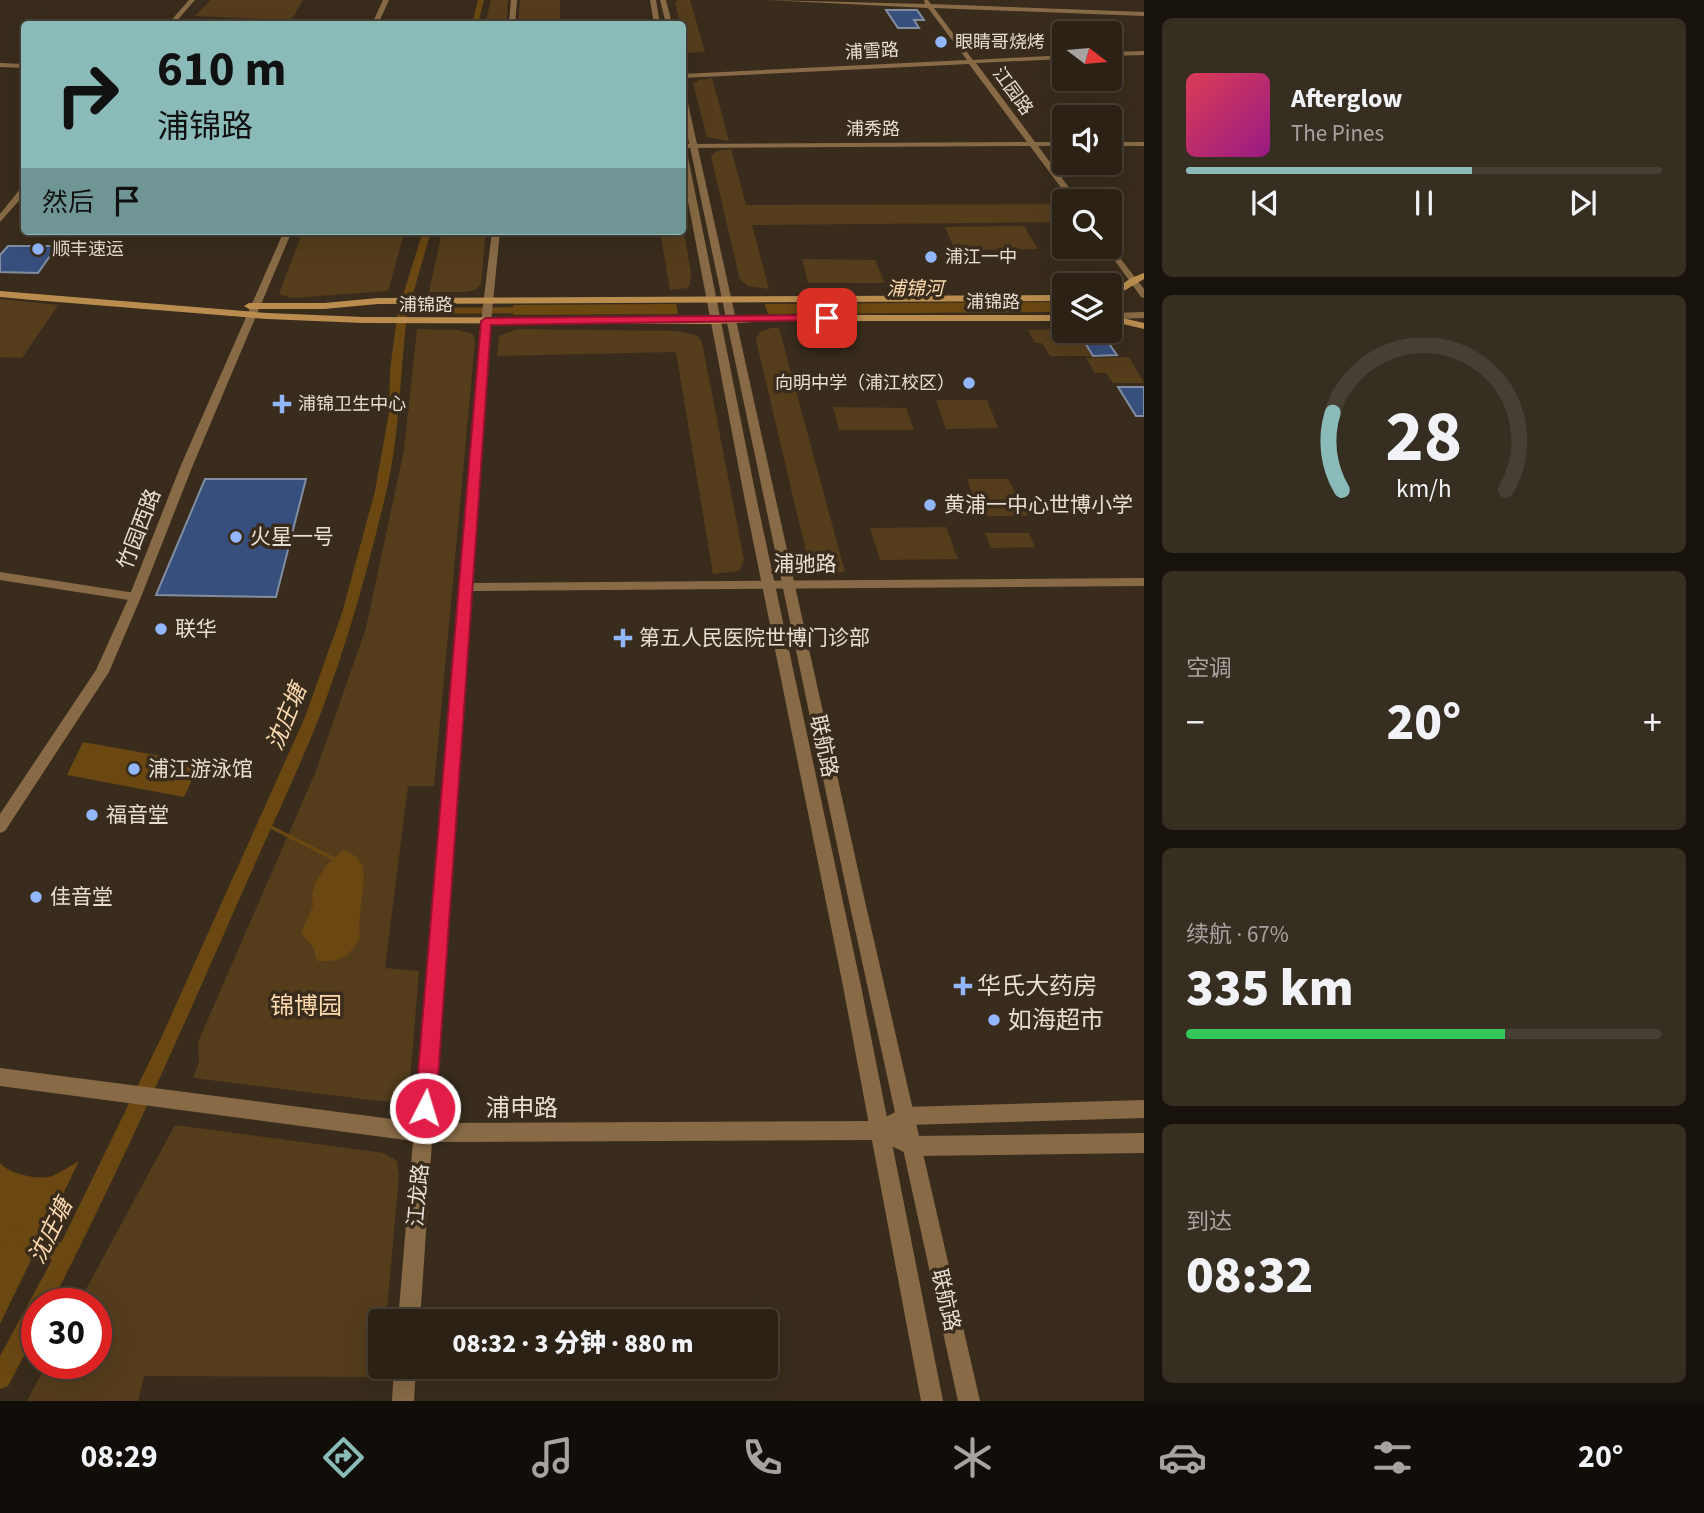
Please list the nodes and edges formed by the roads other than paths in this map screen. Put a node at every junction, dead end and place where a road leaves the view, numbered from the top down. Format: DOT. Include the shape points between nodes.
graph roads {
  1 [pos="184,0"];
  2 [pos="192,0"];
  3 [pos="386,0"];
  4 [pos="514,0"];
  5 [pos="653,0"];
  6 [pos="663,0"];
  7 [pos="769,0"];
  8 [pos="927,3"];
  9 [pos="1144,14"];
  10 [pos="166,21"];
  11 [pos="174,21"];
  12 [pos="376,21"];
  13 [pos="512,21"];
  14 [pos="656,21"];
  15 [pos="668,21"];
  16 [pos="1144,53"];
  17 [pos="1122,54"];
  18 [pos="1052,58"];
  19 [pos="971,62"];
  20 [pos="0,65"];
  21 [pos="21,66"];
  22 [pos="686,76"];
  23 [pos="686,109"];
  24 [pos="1032,144"];
  25 [pos="1052,144"];
  26 [pos="1122,144"];
  27 [pos="1144,144"];
  28 [pos="686,146"];
  29 [pos="694,146"];
  30 [pos="686,166"];
  31 [pos="21,184"];
  32 [pos="1065,189"];
  33 [pos="21,194"];
  34 [pos="0,208"];
  35 [pos="0,219"];
  36 [pos="286,235"];
  37 [pos="496,235"];
  38 [pos="1118,259"];
  39 [pos="1144,276"];
  40 [pos="1132,279"];
  41 [pos="1122,288"];
  42 [pos="0,291"];
  43 [pos="1144,295"];
  44 [pos="1052,298"];
  45 [pos="728,300"];
  46 [pos="488,301"];
  47 [pos="713,301"];
  48 [pos="253,310"];
  49 [pos="1144,315"];
  50 [pos="1122,316"];
  51 [pos="717,318"];
  52 [pos="732,318"];
  53 [pos="1052,318"];
  54 [pos="1122,320"];
  55 [pos="486,321"];
  56 [pos="1144,326"];
  57 [pos="0,576"];
  58 [pos="1144,582"];
  59 [pos="769,584"];
  60 [pos="789,584"];
  61 [pos="466,587"];
  62 [pos="135,597"];
  63 [pos="0,827"];
  64 [pos="0,1077"];
  65 [pos="1144,1109"];
  66 [pos="905,1116"];
  67 [pos="880,1130"];
  68 [pos="423,1133"];
  69 [pos="1144,1143"];
  70 [pos="912,1146"];
  71 [pos="410,1309"];
  72 [pos="404,1379"];
  73 [pos="403,1401"];
  74 [pos="932,1401"];
  75 [pos="969,1401"];
  1 -- 10 [label="street"];
  2 -- 11 [label="street"];
  3 -- 12 [label="street"];
  4 -- 13 [label="street"];
  5 -- 14 [label="street"];
  6 -- 15 [label="street"];
  7 -- 8 [label="street"];
  8 -- 9 [label="street"];
  8 -- 19 [label="street, 江园路"];
  16 -- 17 [label="street"];
  18 -- 19 [label="street, 浦雪路"];
  19 -- 22 [label="street, 浦雪路"];
  19 -- 24 [label="street, 江园路"];
  20 -- 21 [label="street"];
  23 -- 29 [label="street, 联航路"];
  24 -- 25 [label="street, 浦秀路"];
  24 -- 29 [label="street, 浦秀路"];
  24 -- 32 [label="street, 江园路"];
  26 -- 27 [label="street"];
  28 -- 29 [label="street, 浦秀路"];
  29 -- 45 [label="street, 联航路"];
  30 -- 47 [label="street, 联航路"];
  31 -- 34 [label="street"];
  33 -- 35 [label="street"];
  36 -- 48 [label="street, 竹园西路"];
  37 -- 46 [label="street, 江龙路"];
  38 -- 40 [label="street"];
  39 -- 40 [label="main road"];
  40 -- 41 [label="main road"];
  40 -- 43 [label="street"];
  42 -- 48 [label="main road, 浦锦路"];
  44 -- 45 [label="main road, 浦锦路"];
  45 -- 47 [label="main road, 浦锦路"];
  45 -- 52 [label="street, 联航路"];
  46 -- 47 [label="main road, 浦锦路"];
  46 -- 48 [label="main road, 浦锦路" via="388,301"];
  46 -- 55 [label="street, 江龙路"];
  47 -- 51 [label="street, 联航路"];
  48 -- 55 [label="main road, 浦锦路" via="381,321"];
  48 -- 62 [label="street, 竹园西路"];
  49 -- 50 [label="street"];
  51 -- 52 [label="main road, 浦锦路"];
  51 -- 55 [label="main road, 浦锦路"];
  51 -- 59 [label="street, 联航路"];
  52 -- 53 [label="main road, 浦锦路"];
  52 -- 60 [label="street, 联航路"];
  54 -- 56 [label="main road"];
  55 -- 61 [label="street, 江龙路"];
  57 -- 62 [label="street"];
  58 -- 60 [label="street, 浦驰路"];
  59 -- 60 [label="street, 浦驰路"];
  59 -- 61 [label="street, 浦驰路"];
  59 -- 67 [label="street, 联航路"];
  60 -- 66 [label="street, 联航路"];
  61 -- 68 [label="street, 江龙路"];
  62 -- 63 [label="street, 竹园西路" via="102,672"];
  64 -- 68 [label="street, 浦申路"];
  65 -- 66 [label="street, 浦申路"];
  66 -- 67 [label="street, 浦申路"];
  66 -- 70 [label="street, 联航路"];
  67 -- 68 [label="street, 浦申路"];
  67 -- 70 [label="street, 浦申路"];
  67 -- 74 [label="street, 联航路"];
  68 -- 71 [label="street, 江龙路"];
  69 -- 70 [label="street, 浦申路"];
  70 -- 75 [label="street, 联航路"];
  72 -- 73 [label="street"];
}
